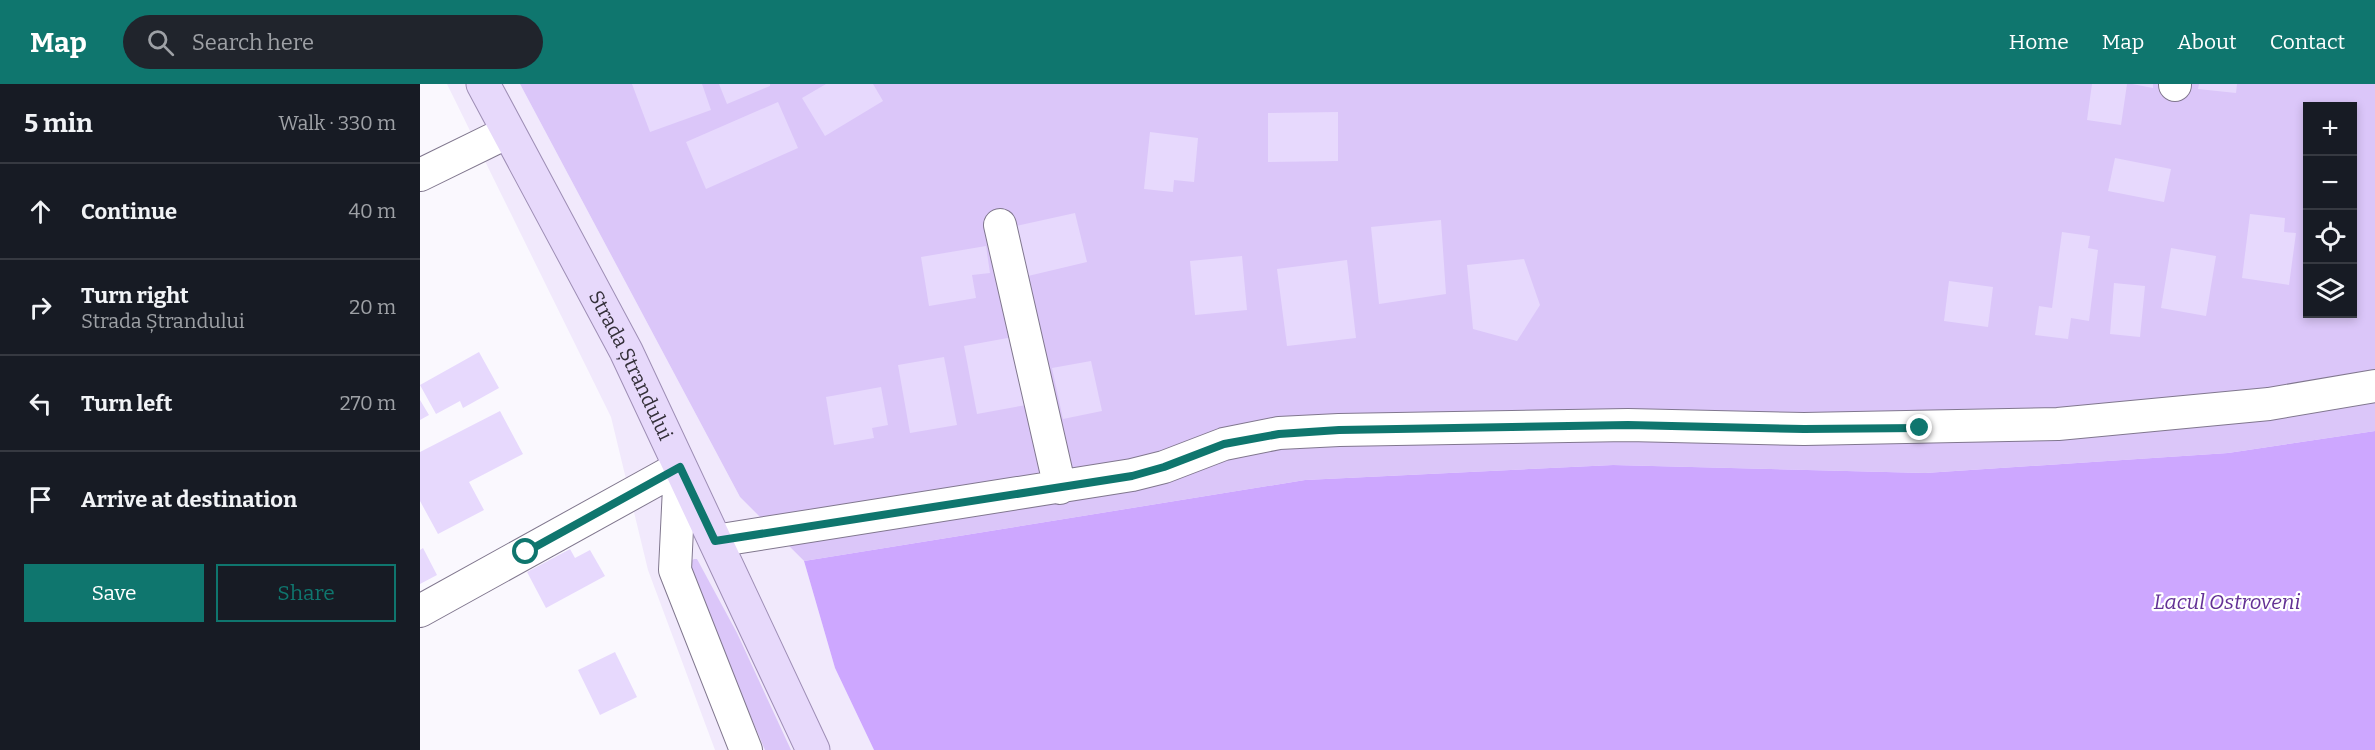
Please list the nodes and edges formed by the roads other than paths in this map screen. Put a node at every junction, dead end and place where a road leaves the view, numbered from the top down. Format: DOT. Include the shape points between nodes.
graph roads {
  1 [pos="483,84"];
  2 [pos="508,132"];
  3 [pos="420,175"];
  4 [pos="1000,225"];
  5 [pos="2375,386"];
  6 [pos="680,467"];
  7 [pos="1060,488"];
  8 [pos="715,541"];
  9 [pos="420,611"];
  10 [pos="746,750"];
  11 [pos="813,750"];
  1 -- 2 [label="main road, Strada Ștrandului"];
  2 -- 3 [label="street"];
  2 -- 6 [label="main road, Strada Ștrandului" via="626,351"];
  4 -- 7 [label="street"];
  5 -- 7 [label="street" via="2270,404 2058,424 1804,429 1628,425 1279,434 1224,444 1132,476"];
  6 -- 8 [label="main road, Strada Ștrandului"];
  6 -- 9 [label="street"];
  6 -- 10 [label="street" via="675,570"];
  7 -- 8 [label="street"];
  8 -- 11 [label="main road, Strada Ștrandului"];
}
